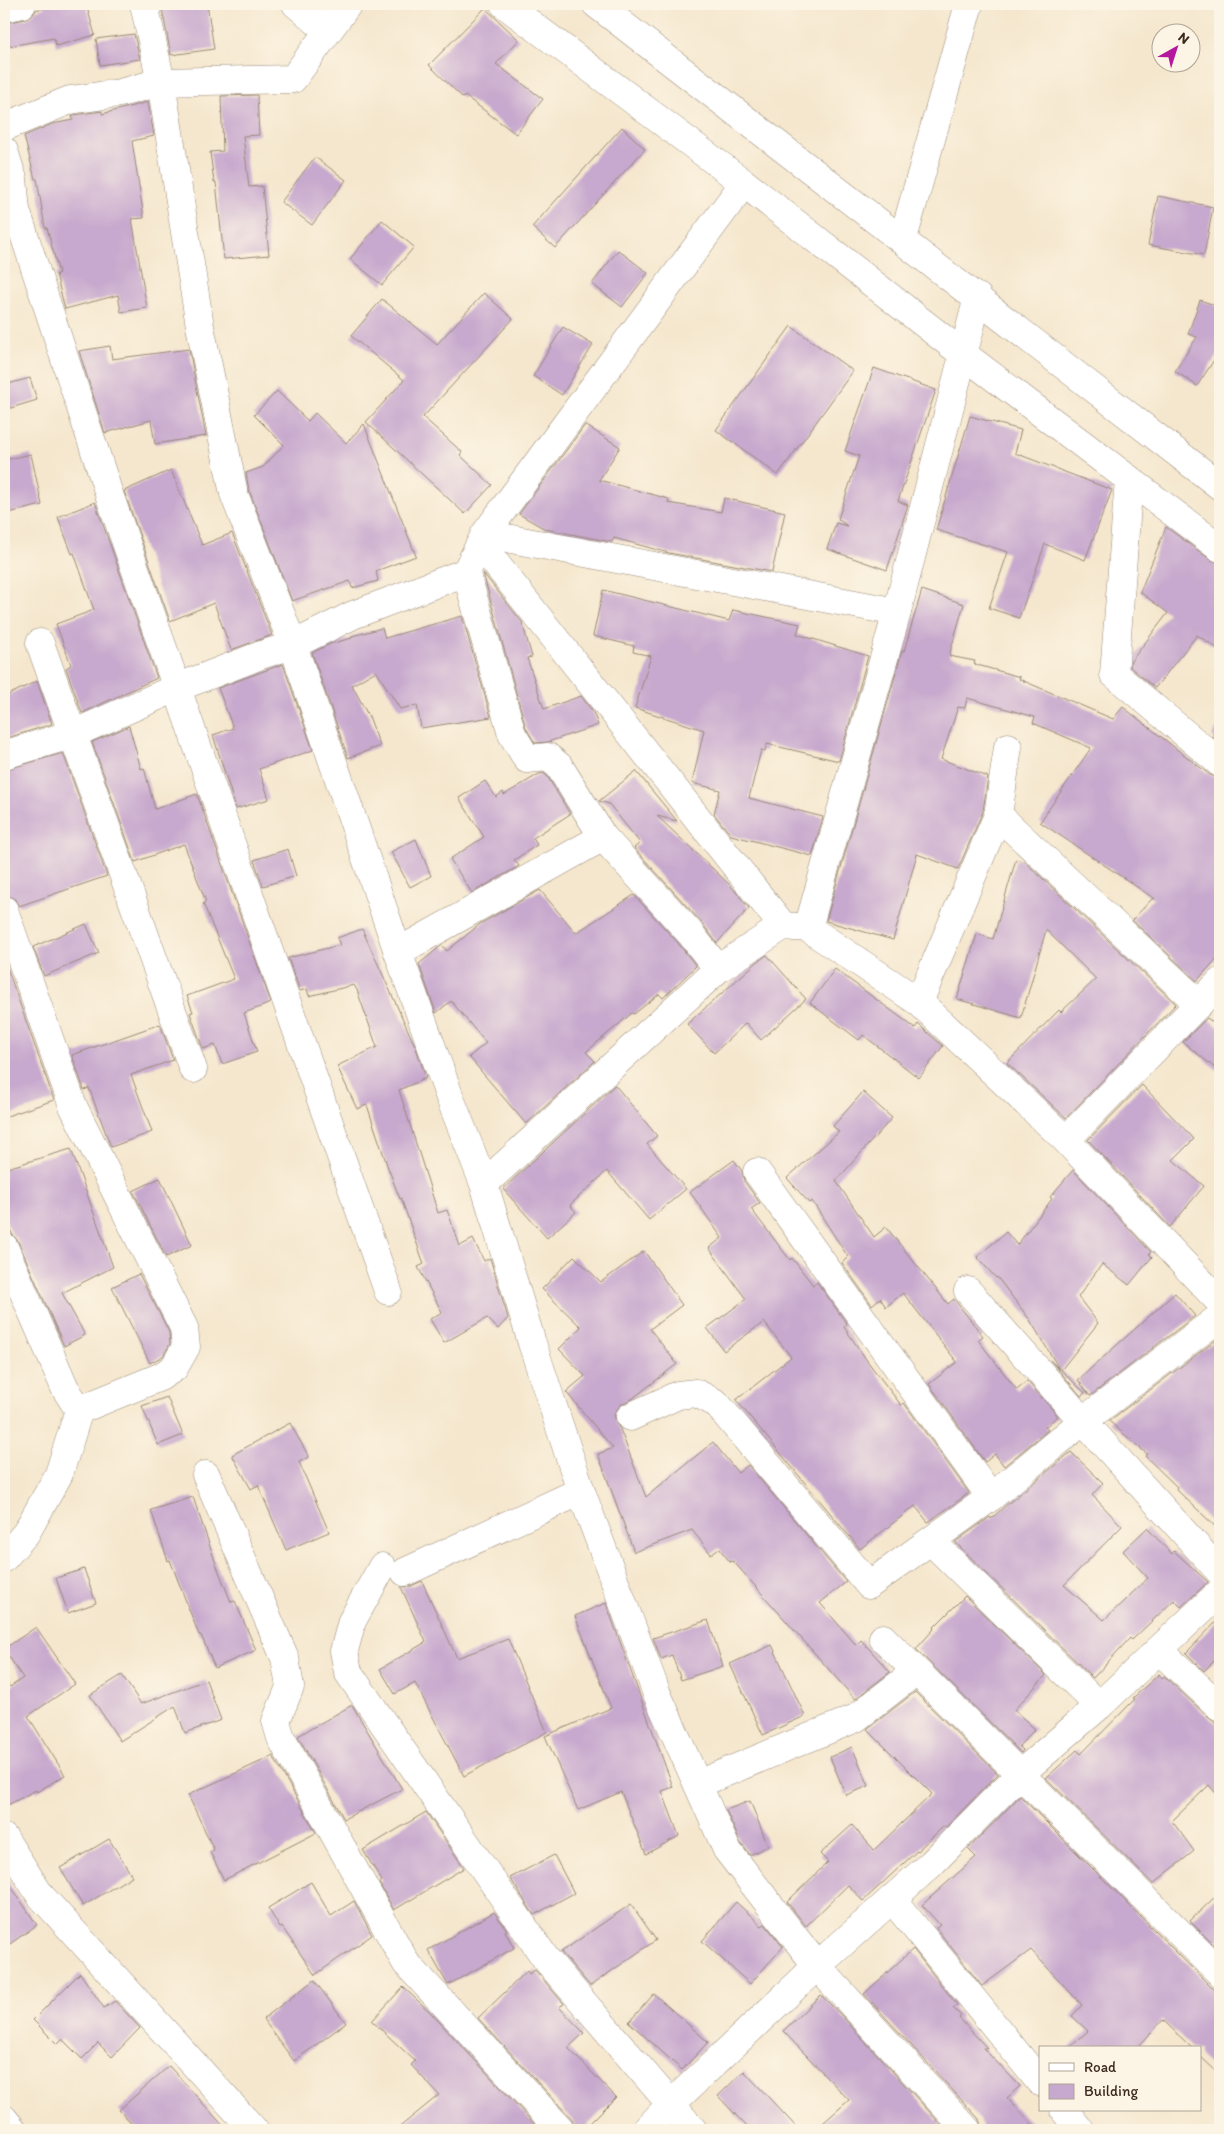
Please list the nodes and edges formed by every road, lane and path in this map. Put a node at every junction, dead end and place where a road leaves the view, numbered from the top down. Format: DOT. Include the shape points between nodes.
graph roads {
  1 [pos="22,4"];
  2 [pos="144,4"];
  3 [pos="296,4"];
  4 [pos="348,4"];
  5 [pos="504,4"];
  6 [pos="596,4"];
  7 [pos="969,4"];
  8 [pos="4,8"];
  9 [pos="328,31"];
  10 [pos="162,82"];
  11 [pos="4,127"];
  12 [pos="4,151"];
  13 [pos="744,183"];
  14 [pos="10,211"];
  15 [pos="903,239"];
  16 [pos="978,297"];
  17 [pos="963,354"];
  18 [pos="1129,478"];
  19 [pos="1220,486"];
  20 [pos="483,540"];
  21 [pos="1220,548"];
  22 [pos="466,572"];
  23 [pos="897,612"];
  24 [pos="40,643"];
  25 [pos="293,645"];
  26 [pos="176,688"];
  27 [pos="73,734"];
  28 [pos="1008,747"];
  29 [pos="4,756"];
  30 [pos="1220,763"];
  31 [pos="998,815"];
  32 [pos="603,837"];
  33 [pos="4,910"];
  34 [pos="796,927"];
  35 [pos="398,952"];
  36 [pos="718,970"];
  37 [pos="1220,982"];
  38 [pos="919,1002"];
  39 [pos="1199,1004"];
  40 [pos="193,1069"];
  41 [pos="1066,1140"];
  42 [pos="757,1172"];
  43 [pos="484,1184"];
  44 [pos="4,1247"];
  45 [pos="1210,1273"];
  46 [pos="388,1291"];
  47 [pos="968,1291"];
  48 [pos="1220,1302"];
  49 [pos="1220,1317"];
  50 [pos="79,1410"];
  51 [pos="630,1417"];
  52 [pos="1083,1421"];
  53 [pos="206,1475"];
  54 [pos="581,1492"];
  55 [pos="991,1497"];
  56 [pos="932,1541"];
  57 [pos="4,1558"];
  58 [pos="1220,1572"];
  59 [pos="1220,1592"];
  60 [pos="883,1638"];
  61 [pos="1159,1650"];
  62 [pos="915,1672"];
  63 [pos="1099,1706"];
  64 [pos="1220,1707"];
  65 [pos="1020,1774"];
  66 [pos="698,1784"];
  67 [pos="4,1838"];
  68 [pos="892,1899"];
  69 [pos="817,1966"];
  70 [pos="1220,1973"];
  71 [pos="1039,2081"];
  72 [pos="671,2104"];
  73 [pos="1066,2112"];
  74 [pos="4,2120"];
  75 [pos="13,2130"];
  76 [pos="254,2130"];
  77 [pos="561,2130"];
  78 [pos="646,2130"];
  79 [pos="693,2130"];
  80 [pos="967,2130"];
  81 [pos="1080,2130"];
  1 -- 8 [label="street"];
  2 -- 10 [label="street"];
  3 -- 9 [label="street"];
  4 -- 9 [label="street"];
  5 -- 13 [label="street"];
  6 -- 15 [label="street"];
  7 -- 15 [label="street"];
  9 -- 10 [label="street" via="292,79"];
  10 -- 11 [label="street" via="120,93 70,100"];
  10 -- 25 [label="street" via="200,326 234,494"];
  12 -- 14 [label="street" via="13,179"];
  13 -- 17 [label="street"];
  13 -- 20 [label="street"];
  14 -- 26 [label="street"];
  15 -- 16 [label="street"];
  16 -- 17 [label="street"];
  16 -- 19 [label="street"];
  17 -- 18 [label="street"];
  17 -- 23 [label="street"];
  18 -- 21 [label="street"];
  18 -- 30 [label="street" via="1114,674"];
  20 -- 22 [label="street"];
  20 -- 23 [label="street"];
  20 -- 34 [label="street"];
  22 -- 25 [label="street" via="353,614"];
  22 -- 32 [label="street" via="512,734 527,759 548,757 559,766"];
  23 -- 34 [label="street"];
  24 -- 27 [label="street"];
  25 -- 26 [label="street"];
  25 -- 35 [label="street"];
  26 -- 27 [label="street"];
  26 -- 46 [label="street"];
  27 -- 29 [label="street"];
  27 -- 40 [label="street"];
  28 -- 31 [label="street"];
  31 -- 38 [label="street"];
  31 -- 39 [label="street"];
  32 -- 35 [label="street"];
  32 -- 36 [label="street" via="690,933"];
  33 -- 50 [label="street" via="73,1106 184,1328 186,1347 174,1368 160,1377"];
  34 -- 36 [label="street"];
  34 -- 38 [label="street"];
  35 -- 43 [label="street"];
  36 -- 43 [label="street"];
  37 -- 39 [label="street"];
  38 -- 41 [label="street"];
  39 -- 41 [label="street"];
  41 -- 45 [label="street"];
  42 -- 55 [label="street"];
  43 -- 54 [label="street"];
  44 -- 50 [label="street" via="65,1388"];
  45 -- 48 [label="street"];
  47 -- 52 [label="street"];
  49 -- 52 [label="street"];
  50 -- 57 [label="street" via="59,1474 26,1533"];
  51 -- 56 [label="street" via="678,1395 696,1393 716,1403 869,1584"];
  52 -- 55 [label="street"];
  52 -- 58 [label="street"];
  53 -- 77 [label="street" via="285,1658 290,1687 276,1721 281,1738 406,1963"];
  54 -- 66 [label="street" via="657,1694"];
  54 -- 72 [label="street" via="394,1569 352,1621 344,1651 348,1672 546,1959"];
  55 -- 56 [label="street"];
  56 -- 63 [label="street"];
  59 -- 61 [label="street"];
  60 -- 62 [label="street"];
  61 -- 63 [label="street"];
  61 -- 64 [label="street"];
  62 -- 65 [label="street"];
  62 -- 66 [label="street" via="856,1718"];
  63 -- 65 [label="street"];
  65 -- 68 [label="street" via="932,1864"];
  65 -- 70 [label="street"];
  66 -- 69 [label="street" via="728,1850"];
  67 -- 76 [label="street" via="40,1895"];
  68 -- 69 [label="street"];
  68 -- 71 [label="street"];
  69 -- 72 [label="street"];
  69 -- 80 [label="street"];
  72 -- 78 [label="street"];
  72 -- 79 [label="street"];
  73 -- 81 [label="street"];
  74 -- 75 [label="street"];
}
